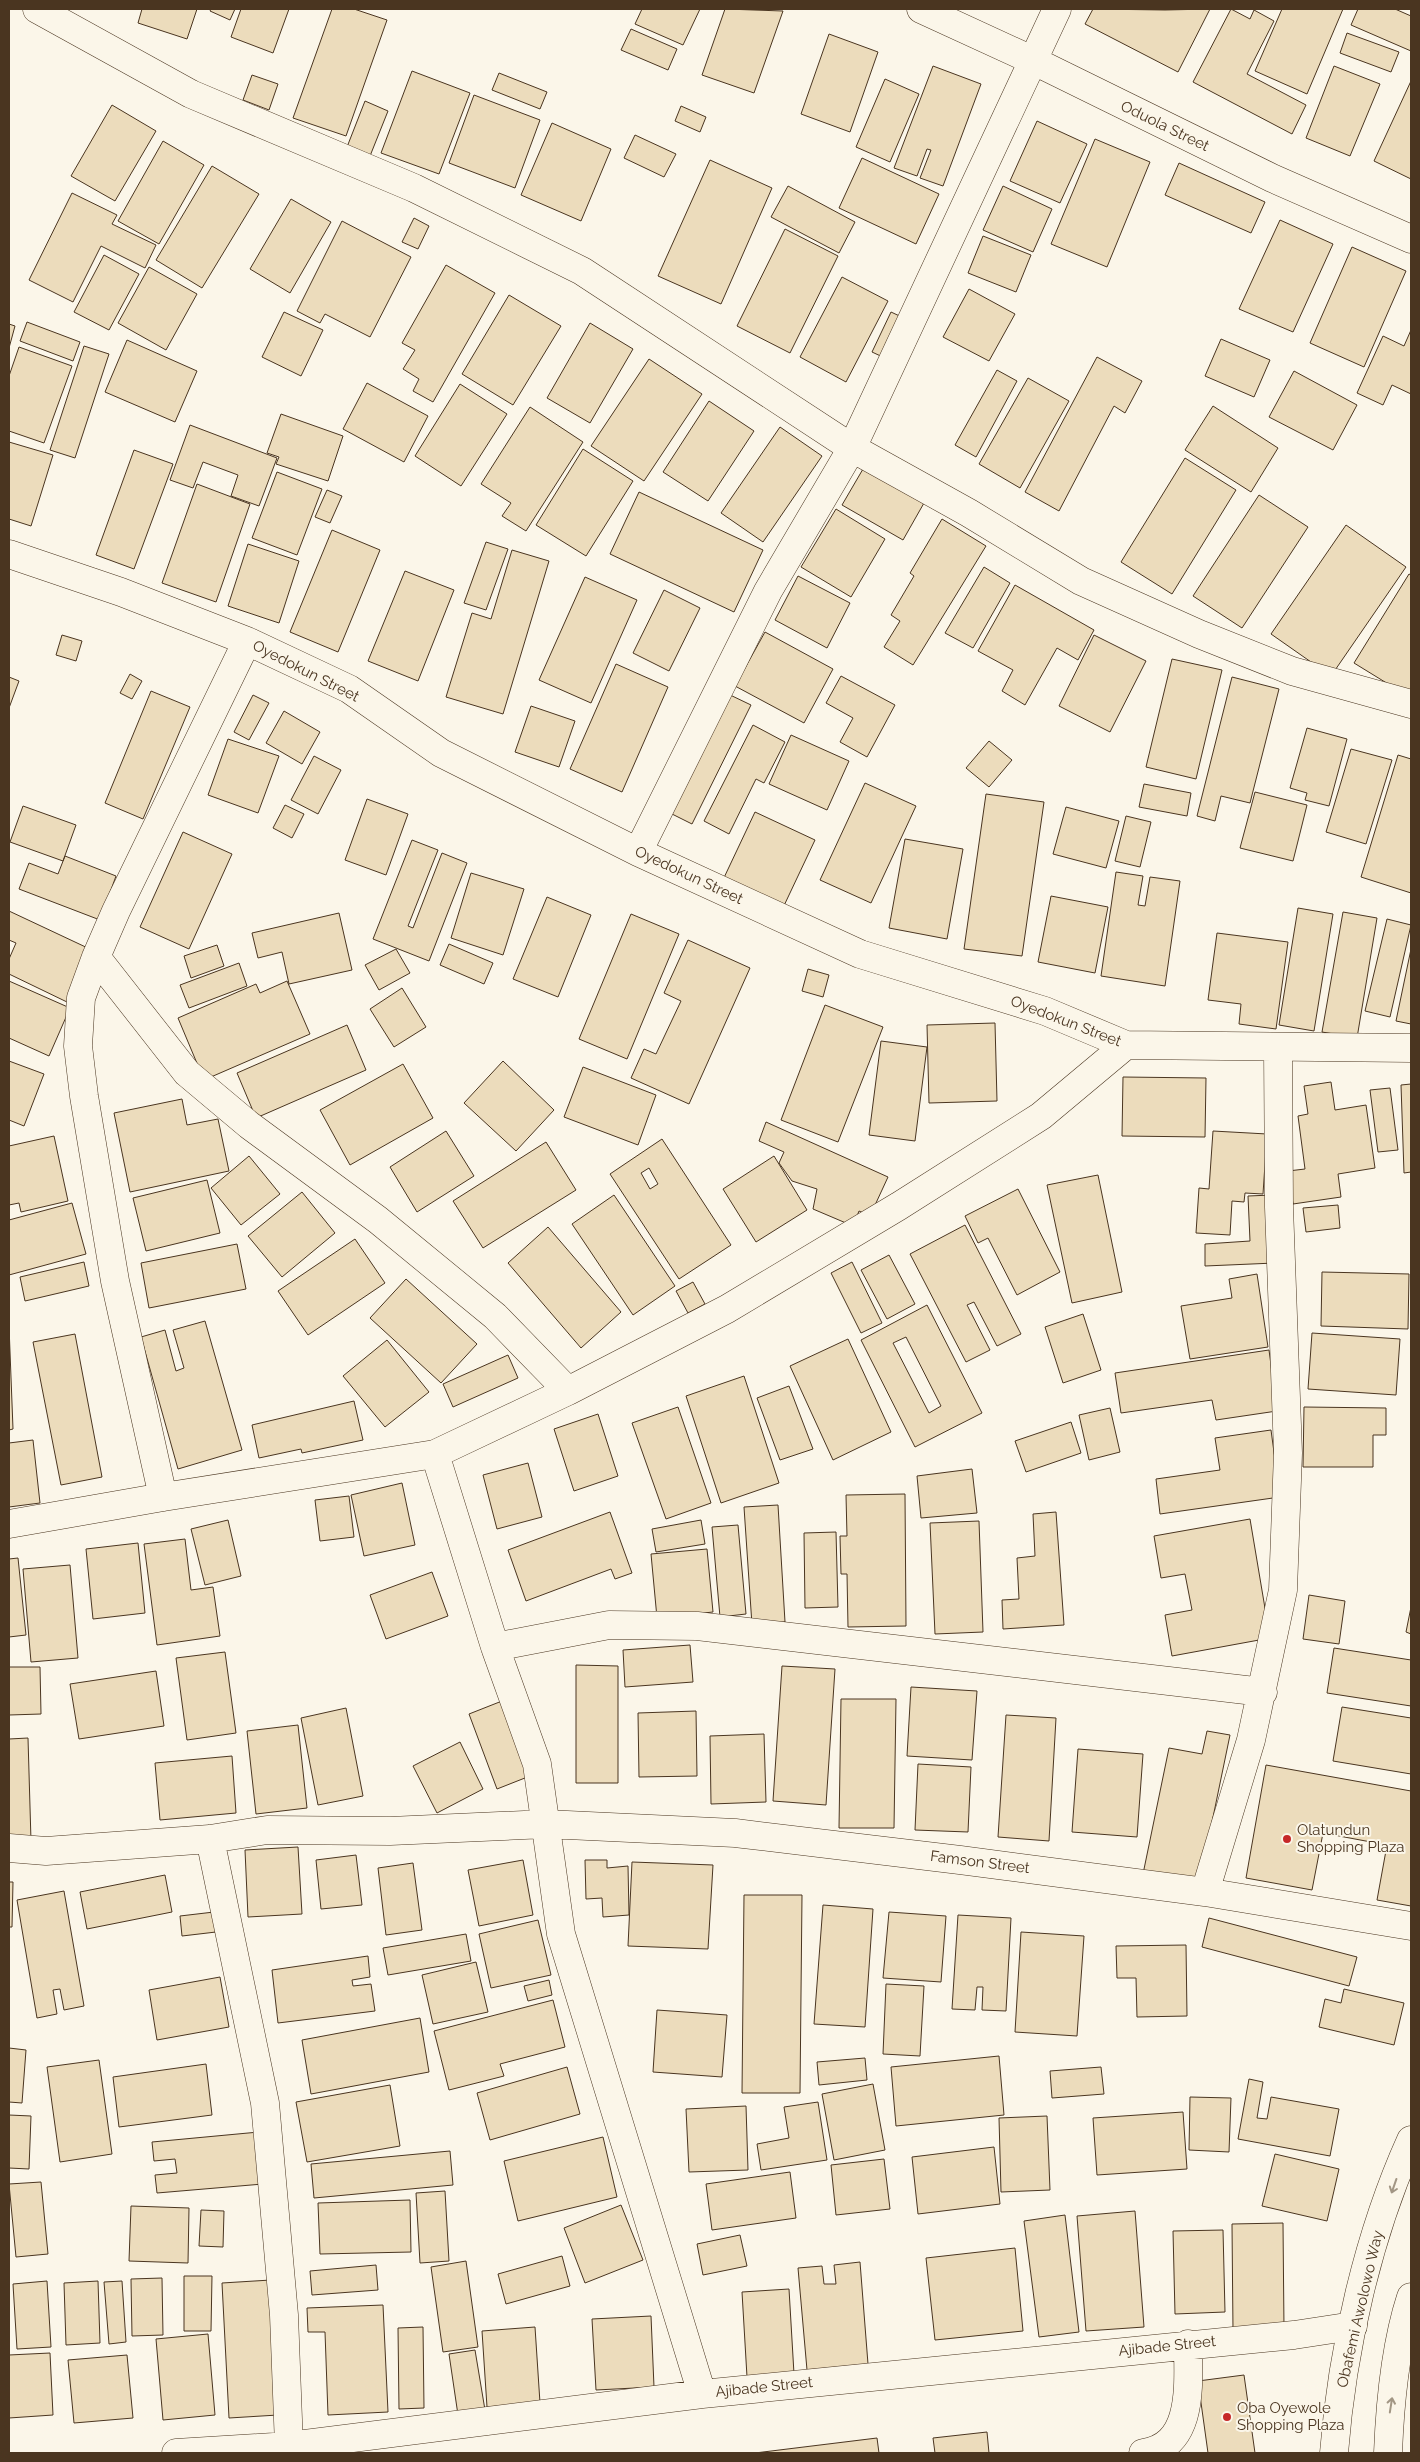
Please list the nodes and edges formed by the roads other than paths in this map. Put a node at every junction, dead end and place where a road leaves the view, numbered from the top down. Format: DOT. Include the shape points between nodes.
graph roads {
  1 [pos="37,9"];
  2 [pos="921,9"];
  3 [pos="1057,9"];
  4 [pos="1034,61"];
  5 [pos="1411,239"];
  6 [pos="852,448"];
  7 [pos="9,554"];
  8 [pos="247,641"];
  9 [pos="1411,704"];
  10 [pos="638,852"];
  11 [pos="96,957"];
  12 [pos="1126,1045"];
  13 [pos="1278,1047"];
  14 [pos="1411,1048"];
  15 [pos="568,1391"];
  16 [pos="435,1454"];
  17 [pos="163,1497"];
  18 [pos="9,1524"];
  19 [pos="495,1647"];
  20 [pos="1263,1692"];
  21 [pos="546,1824"];
  22 [pos="210,1838"];
  23 [pos="9,1848"];
  24 [pos="1206,1892"];
  25 [pos="1411,1926"];
  26 [pos="1411,2140"];
  27 [pos="1409,2310"];
  28 [pos="1353,2326"];
  29 [pos="1188,2344"];
  30 [pos="702,2394"];
  31 [pos="289,2446"];
  32 [pos="176,2453"];
  33 [pos="1143,2453"];
  34 [pos="1334,2453"];
  35 [pos="1388,2453"];
  1 -- 6 [label="street" via="192,94 414,188 582,271"];
  2 -- 4 [label="street, Oduola Street"];
  3 -- 4 [label="street"];
  4 -- 5 [label="street, Oduola Street" via="1272,178"];
  4 -- 6 [label="street"];
  6 -- 9 [label="street" via="969,512 1081,581 1292,672"];
  6 -- 10 [label="street" via="768,591"];
  7 -- 8 [label="street, Oyedokun Street" via="121,592"];
  8 -- 10 [label="street, Oyedokun Street" via="349,689 441,753"];
  8 -- 11 [label="street"];
  10 -- 12 [label="street, Oyedokun Street" via="860,954 1045,1011"];
  11 -- 15 [label="street" via="187,1073 249,1125 378,1220 495,1316"];
  11 -- 17 [label="street" via="81,998 78,1046 84,1096 115,1281"];
  12 -- 13 [label="street, Oyedokun Street"];
  12 -- 15 [label="street" via="1041,1116 899,1206 727,1309"];
  13 -- 14 [label="street, Oyedokun Street"];
  13 -- 20 [label="street" via="1279,1207 1288,1453 1283,1590"];
  15 -- 16 [label="street"];
  16 -- 17 [label="street"];
  16 -- 19 [label="street"];
  17 -- 18 [label="street"];
  19 -- 20 [label="street" via="610,1625 697,1626"];
  19 -- 21 [label="street" via="537,1764"];
  20 -- 24 [label="street"];
  21 -- 22 [label="street, Famson Street" via="390,1831 267,1830"];
  21 -- 24 [label="street, Famson Street" via="734,1833"];
  21 -- 30 [label="street" via="561,1934"];
  22 -- 23 [label="street, Famson Street" via="46,1851"];
  22 -- 31 [label="street" via="265,2102 284,2315"];
  24 -- 25 [label="street, Famson Street"];
  26 -- 28 [label="street, Obafemi Awolowo Way, one-way" via="1372,2246"];
  35 -- 27 [label="street, one-way" via="1389,2415"];
  28 -- 29 [label="street, Ajibade Street" via="1294,2335"];
  28 -- 34 [label="street, Obafemi Awolowo Way" via="1342,2372"];
  29 -- 30 [label="street, Ajibade Street"];
  29 -- 33 [label="street" via="1185,2415 1176,2436 1164,2446"];
  30 -- 31 [label="street, Ajibade Street"];
  31 -- 32 [label="street, Ajibade Street"];
}
